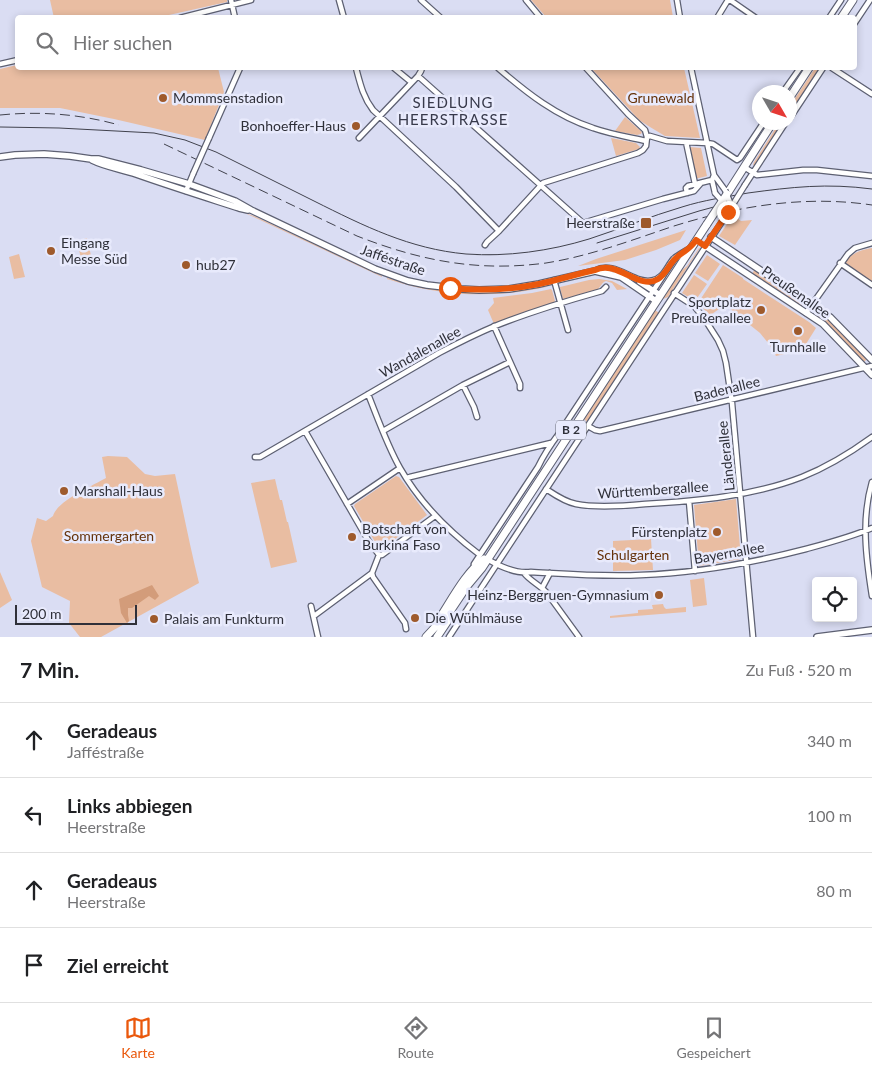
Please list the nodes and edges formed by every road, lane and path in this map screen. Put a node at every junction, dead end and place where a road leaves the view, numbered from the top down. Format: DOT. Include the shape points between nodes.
graph roads {
  1 [pos="251,0"];
  2 [pos="339,0"];
  3 [pos="421,0"];
  4 [pos="526,0"];
  5 [pos="677,0"];
  6 [pos="729,0"];
  7 [pos="841,0"];
  8 [pos="853,0"];
  9 [pos="870,0"];
  10 [pos="232,3"];
  11 [pos="190,15"];
  12 [pos="343,15"];
  13 [pos="438,15"];
  14 [pos="539,15"];
  15 [pos="680,15"];
  16 [pos="719,15"];
  17 [pos="752,15"];
  18 [pos="831,15"];
  19 [pos="843,15"];
  20 [pos="857,20"];
  21 [pos="15,61"];
  22 [pos="0,64"];
  23 [pos="239,70"];
  24 [pos="356,70"];
  25 [pos="396,70"];
  26 [pos="421,70"];
  27 [pos="500,70"];
  28 [pos="588,70"];
  29 [pos="691,70"];
  30 [pos="799,70"];
  31 [pos="807,70"];
  32 [pos="822,70"];
  33 [pos="835,70"];
  34 [pos="418,76"];
  35 [pos="411,82"];
  36 [pos="788,85"];
  37 [pos="797,86"];
  38 [pos="872,94"];
  39 [pos="797,107"];
  40 [pos="380,117"];
  41 [pos="759,130"];
  42 [pos="768,130"];
  43 [pos="781,130"];
  44 [pos="359,138"];
  45 [pos="646,139"];
  46 [pos="686,142"];
  47 [pos="707,143"];
  48 [pos="0,157"];
  49 [pos="90,159"];
  50 [pos="744,168"];
  51 [pos="755,174"];
  52 [pos="872,176"];
  53 [pos="713,178"];
  54 [pos="701,183"];
  55 [pos="189,184"];
  56 [pos="695,184"];
  57 [pos="540,185"];
  58 [pos="186,191"];
  59 [pos="727,191"];
  60 [pos="687,193"];
  61 [pos="722,201"];
  62 [pos="732,207"];
  63 [pos="251,210"];
  64 [pos="499,231"];
  65 [pos="711,237"];
  66 [pos="696,240"];
  67 [pos="872,244"];
  68 [pos="485,245"];
  69 [pos="705,246"];
  70 [pos="691,248"];
  71 [pos="840,263"];
  72 [pos="595,270"];
  73 [pos="663,275"];
  74 [pos="634,278"];
  75 [pos="554,280"];
  76 [pos="872,284"];
  77 [pos="606,287"];
  78 [pos="674,293"];
  79 [pos="654,296"];
  80 [pos="670,299"];
  81 [pos="560,302"];
  82 [pos="812,304"];
  83 [pos="806,313"];
  84 [pos="494,326"];
  85 [pos="568,330"];
  86 [pos="872,360"];
  87 [pos="510,362"];
  88 [pos="872,366"];
  89 [pos="864,368"];
  90 [pos="872,375"];
  91 [pos="463,385"];
  92 [pos="520,388"];
  93 [pos="368,394"];
  94 [pos="732,399"];
  95 [pos="477,417"];
  96 [pos="588,426"];
  97 [pos="305,431"];
  98 [pos="384,431"];
  99 [pos="872,437"];
  100 [pos="551,443"];
  101 [pos="536,446"];
  102 [pos="542,456"];
  103 [pos="255,457"];
  104 [pos="400,468"];
  105 [pos="407,478"];
  106 [pos="872,482"];
  107 [pos="546,489"];
  108 [pos="741,494"];
  109 [pos="689,501"];
  110 [pos="347,504"];
  111 [pos="435,516"];
  112 [pos="872,528"];
  113 [pos="865,531"];
  114 [pos="379,555"];
  115 [pos="483,557"];
  116 [pos="747,563"];
  117 [pos="496,564"];
  118 [pos="695,571"];
  119 [pos="372,573"];
  120 [pos="524,573"];
  121 [pos="550,573"];
  122 [pos="542,588"];
  123 [pos="872,596"];
  124 [pos="311,606"];
  125 [pos="452,610"];
  126 [pos="314,616"];
  127 [pos="406,629"];
  128 [pos="432,630"];
  129 [pos="872,630"];
  130 [pos="318,637"];
  131 [pos="426,637"];
  132 [pos="437,637"];
  133 [pos="449,637"];
  134 [pos="579,637"];
  135 [pos="753,637"];
  136 [pos="817,637"];
  1 -- 10 [label="street"];
  2 -- 12 [label="street"];
  3 -- 13 [label="street"];
  4 -- 14 [label="street"];
  5 -- 15 [label="street"];
  6 -- 16 [label="street"];
  6 -- 17 [label="street"];
  7 -- 18 [label="street"];
  8 -- 19 [label="main road"];
  9 -- 20 [label="street"];
  10 -- 11 [label="street"];
  21 -- 22 [label="street"];
  23 -- 55 [label="street, bridge"];
  24 -- 40 [label="street" via="364,97"];
  25 -- 35 [label="street"];
  26 -- 34 [label="street"];
  27 -- 45 [label="street" via="540,102 572,120 594,129"];
  28 -- 45 [label="street" via="645,130"];
  29 -- 47 [label="street"];
  30 -- 36 [label="street"];
  31 -- 37 [label="main road"];
  32 -- 39 [label="street"];
  33 -- 38 [label="street"];
  34 -- 35 [label="street"];
  34 -- 57 [label="street"];
  35 -- 40 [label="street"];
  40 -- 44 [label="street"];
  40 -- 64 [label="street"];
  41 -- 47 [label="street" via="737,160"];
  42 -- 50 [label="main road, B 2"];
  43 -- 51 [label="street"];
  45 -- 46 [label="street" via="650,136"];
  45 -- 57 [label="street" via="646,146 638,153"];
  46 -- 47 [label="street"];
  46 -- 56 [label="street"];
  47 -- 53 [label="street"];
  48 -- 49 [label="main road, Jafféstraße" via="44,154"];
  49 -- 55 [label="main road, Jafféstraße"];
  49 -- 58 [label="main road, Jafféstraße"];
  50 -- 51 [label="street"];
  50 -- 59 [label="main road, B 2"];
  51 -- 52 [label="street" via="817,170"];
  51 -- 62 [label="street, bridge"];
  53 -- 54 [label="street"];
  53 -- 59 [label="street"];
  53 -- 61 [label="street, bridge" via="715,193"];
  54 -- 56 [label="street"];
  54 -- 60 [label="street" via="696,190"];
  55 -- 58 [label="street"];
  55 -- 63 [label="main road, Jafféstraße"];
  56 -- 60 [label="street" via="687,187"];
  57 -- 60 [label="street" via="584,224"];
  57 -- 64 [label="street"];
  58 -- 63 [label="main road, Jafféstraße"];
  59 -- 61 [label="main road, B 2, bridge"];
  59 -- 62 [label="street, bridge"];
  61 -- 66 [label="main road, B 2, bridge"];
  62 -- 65 [label="street, bridge"];
  63 -- 75 [label="main road, Jafféstraße" via="370,267 417,283 479,290 515,288"];
  64 -- 68 [label="street"];
  65 -- 69 [label="street"];
  65 -- 82 [label="main road, Preußenallee"];
  66 -- 69 [label="street, Preußenallee"];
  66 -- 70 [label="main road, B 2"];
  67 -- 71 [label="street" via="855,248"];
  69 -- 78 [label="street"];
  69 -- 83 [label="main road, Preußenallee"];
  70 -- 73 [label="main road" via="676,258"];
  70 -- 79 [label="main road, B 2"];
  71 -- 76 [label="street"];
  71 -- 82 [label="street"];
  72 -- 74 [label="main road, Jafféstraße" via="616,270"];
  72 -- 75 [label="main road, Jafféstraße"];
  72 -- 79 [label="main road, Jafféstraße" via="621,277"];
  73 -- 74 [label="main road, Jafféstraße" via="650,282"];
  73 -- 79 [label="street"];
  74 -- 79 [label="main road, Jafféstraße"];
  75 -- 81 [label="street"];
  77 -- 81 [label="street, Wandalenallee" via="602,291"];
  78 -- 80 [label="street"];
  78 -- 94 [label="street, Länderallee" via="699,311 718,340"];
  79 -- 80 [label="street" via="666,302"];
  79 -- 100 [label="street"];
  79 -- 115 [label="main road, B 2"];
  80 -- 96 [label="street"];
  81 -- 84 [label="street, Wandalenallee"];
  81 -- 85 [label="street"];
  82 -- 83 [label="street"];
  82 -- 86 [label="main road, Preußenallee" via="830,317"];
  83 -- 89 [label="main road, Preußenallee" via="823,324"];
  84 -- 87 [label="street"];
  84 -- 93 [label="street, Wandalenallee"];
  87 -- 91 [label="street"];
  87 -- 92 [label="street"];
  88 -- 89 [label="street, Badenallee"];
  89 -- 90 [label="main road, Preußenallee"];
  89 -- 94 [label="street, Badenallee"];
  91 -- 95 [label="street"];
  91 -- 98 [label="street"];
  93 -- 97 [label="street, Wandalenallee"];
  93 -- 98 [label="street"];
  94 -- 96 [label="street, Badenallee" via="600,431"];
  94 -- 108 [label="street, Länderallee"];
  96 -- 107 [label="street"];
  97 -- 103 [label="street, Wandalenallee"];
  97 -- 110 [label="street"];
  98 -- 104 [label="street"];
  99 -- 108 [label="street, Württembergallee" via="841,458 802,477"];
  100 -- 101 [label="street"];
  100 -- 102 [label="street"];
  101 -- 102 [label="street"];
  101 -- 105 [label="street"];
  102 -- 115 [label="street"];
  104 -- 105 [label="street"];
  104 -- 110 [label="street"];
  105 -- 111 [label="street"];
  106 -- 113 [label="street"];
  107 -- 109 [label="street, Württembergallee" via="570,503 585,505"];
  107 -- 117 [label="street"];
  108 -- 109 [label="street, Württembergallee"];
  108 -- 116 [label="street, Länderallee"];
  109 -- 118 [label="street"];
  110 -- 114 [label="street"];
  111 -- 114 [label="street"];
  111 -- 115 [label="street"];
  112 -- 113 [label="street, Bayernallee"];
  113 -- 116 [label="street, Bayernallee"];
  113 -- 123 [label="street"];
  114 -- 119 [label="street"];
  115 -- 117 [label="street"];
  115 -- 125 [label="main road, B 2" via="482,568"];
  115 -- 128 [label="main road, B 2"];
  116 -- 118 [label="street, Bayernallee"];
  116 -- 135 [label="street, Länderallee"];
  117 -- 120 [label="street, Bayernallee"];
  117 -- 133 [label="street"];
  118 -- 121 [label="street, Bayernallee" via="626,576"];
  119 -- 126 [label="street"];
  119 -- 127 [label="street"];
  120 -- 121 [label="street, Bayernallee"];
  120 -- 122 [label="street"];
  121 -- 122 [label="street"];
  122 -- 134 [label="street"];
  124 -- 126 [label="street"];
  125 -- 128 [label="main road, B 2"];
  125 -- 132 [label="main road, B 2"];
  126 -- 130 [label="street"];
  128 -- 131 [label="main road, B 2"];
  129 -- 136 [label="main road"];
}
